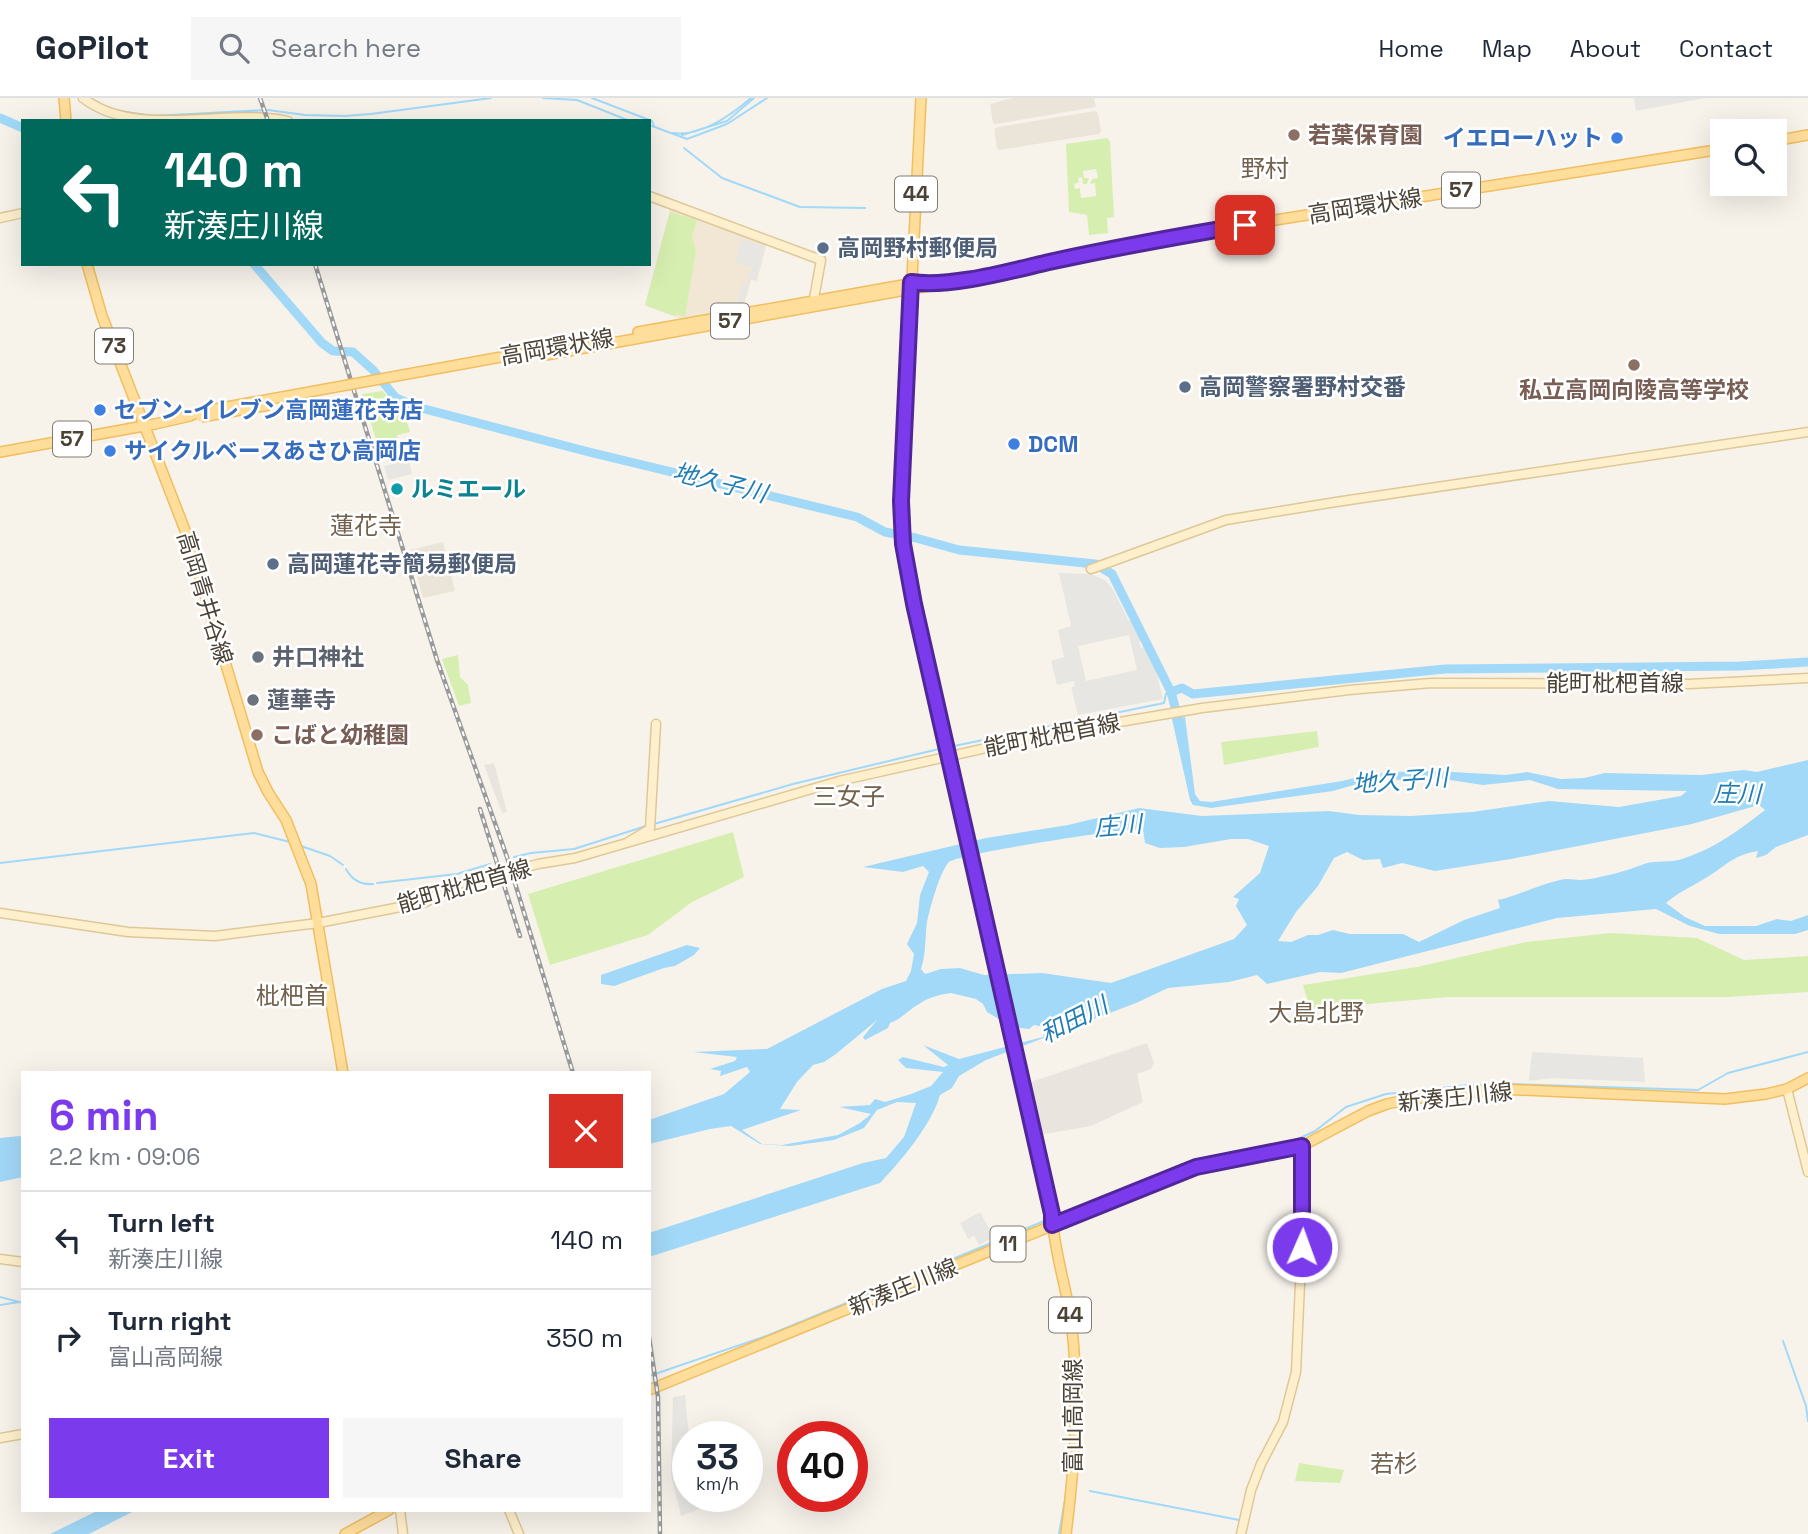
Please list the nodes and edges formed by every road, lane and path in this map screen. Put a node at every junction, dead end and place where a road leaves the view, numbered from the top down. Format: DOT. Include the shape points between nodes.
graph roads {
  1 [pos="64,98"];
  2 [pos="83,98"];
  3 [pos="921,98"];
  4 [pos="66,119"];
  5 [pos="147,119"];
  6 [pos="190,119"];
  7 [pos="276,119"];
  8 [pos="1808,135"];
  9 [pos="1787,139"];
  10 [pos="1710,151"];
  11 [pos="651,197"];
  12 [pos="21,213"];
  13 [pos="0,218"];
  14 [pos="88,266"];
  15 [pos="911,286"];
  16 [pos="813,304"];
  17 [pos="144,426"];
  18 [pos="1808,432"];
  19 [pos="0,452"];
  20 [pos="1091,569"];
  21 [pos="1808,678"];
  22 [pos="656,724"];
  23 [pos="948,754"];
  24 [pos="626,844"];
  25 [pos="0,914"];
  26 [pos="319,927"];
  27 [pos="343,1071"];
  28 [pos="1808,1079"];
  29 [pos="1787,1088"];
  30 [pos="1302,1146"];
  31 [pos="1808,1172"];
  32 [pos="1052,1225"];
  33 [pos="0,1259"];
  34 [pos="21,1262"];
  35 [pos="651,1389"];
  36 [pos="21,1434"];
  37 [pos="0,1438"];
  38 [pos="385,1512"];
  39 [pos="400,1512"];
  40 [pos="510,1512"];
  41 [pos="345,1534"];
  42 [pos="403,1534"];
  43 [pos="519,1534"];
  44 [pos="1066,1534"];
  45 [pos="1241,1534"];
  1 -- 4 [label="main road"];
  2 -- 5 [label="street" via="108,113"];
  3 -- 15 [label="main road, 富山高岡線 / 44"];
  6 -- 7 [label="street"];
  8 -- 9 [label="main road"];
  10 -- 15 [label="main road, 高岡環状線 / 57" via="1205,231 1000,273"];
  11 -- 16 [label="street" via="821,260"];
  12 -- 13 [label="street"];
  14 -- 17 [label="main road, 高岡青井谷線 / 73"];
  15 -- 16 [label="main road, 高岡環状線 / 57"];
  15 -- 23 [label="main road, 富山高岡線 / 44" via="903,544"];
  16 -- 17 [label="main road, 高岡環状線 / 57, bridge"];
  17 -- 19 [label="main road, 高岡環状線 / 57"];
  17 -- 26 [label="main road, 高岡青井谷線 / 73" via="188,538 258,772 302,855"];
  18 -- 20 [label="street" via="1226,520"];
  21 -- 23 [label="street, 能町枇杷首線" via="1689,684 1431,683 1195,709"];
  22 -- 24 [label="street" via="650,826"];
  23 -- 24 [label="street, 能町枇杷首線"];
  23 -- 32 [label="main road, 富山高岡線 / 44"];
  24 -- 26 [label="street, 能町枇杷首線" via="451,886 426,902"];
  25 -- 26 [label="street, 能町枇杷首線" via="181,936"];
  26 -- 27 [label="main road, 73"];
  28 -- 29 [label="main road, 新湊庄川線 / 11"];
  29 -- 30 [label="main road, 新湊庄川線 / 11" via="1725,1099 1500,1089 1436,1095 1368,1111"];
  29 -- 31 [label="street"];
  30 -- 32 [label="main road, 新湊庄川線 / 11" via="1196,1167"];
  30 -- 45 [label="street" via="1296,1371 1283,1422 1251,1490"];
  32 -- 35 [label="main road, 新湊庄川線 / 11"];
  32 -- 44 [label="main road, 富山高岡線 / 44" via="1070,1316 1075,1374 1076,1441"];
  33 -- 34 [label="street"];
  36 -- 37 [label="street"];
  38 -- 41 [label="main road"];
  39 -- 42 [label="street"];
  40 -- 43 [label="street"];
}
